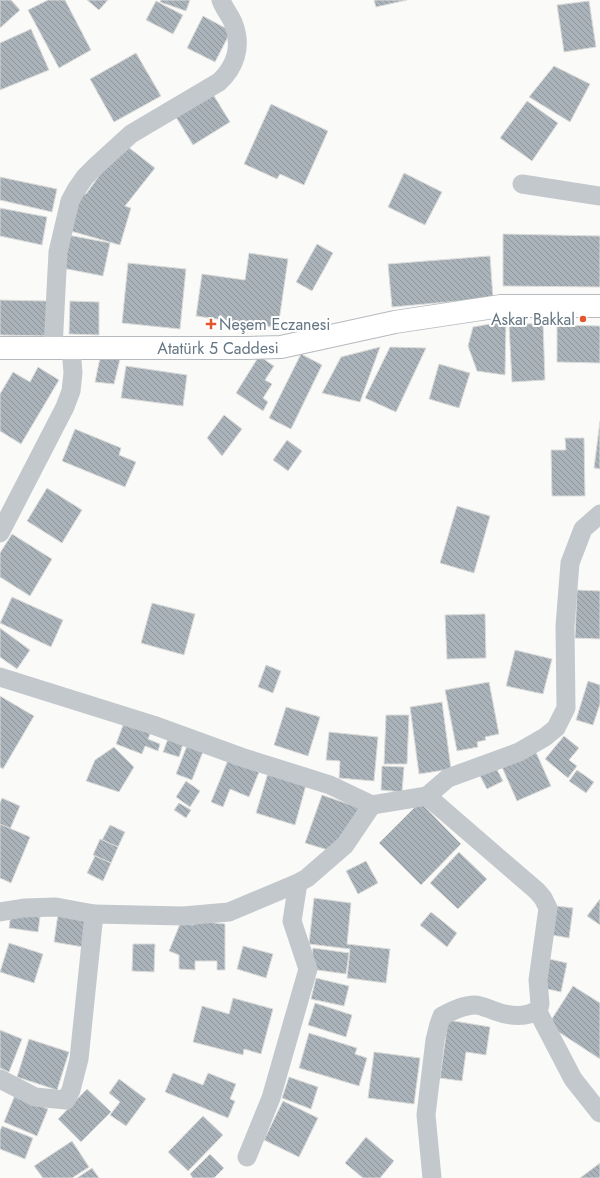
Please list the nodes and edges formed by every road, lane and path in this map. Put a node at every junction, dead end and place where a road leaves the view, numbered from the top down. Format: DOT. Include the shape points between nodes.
graph roads {
  1 [pos="221,0"];
  2 [pos="522,184"];
  3 [pos="600,196"];
  4 [pos="600,306"];
  5 [pos="0,348"];
  6 [pos="62,348"];
  7 [pos="600,514"];
  8 [pos="0,533"];
  9 [pos="0,677"];
  10 [pos="427,796"];
  11 [pos="372,805"];
  12 [pos="298,883"];
  13 [pos="0,912"];
  14 [pos="94,914"];
  15 [pos="537,1010"];
  16 [pos="0,1079"];
  17 [pos="600,1114"];
  18 [pos="247,1157"];
  19 [pos="432,1178"];
  1 -- 6 [label="street" via="234,25 237,41 234,63 227,74 219,82 131,134 85,177 70,201 58,252"];
  2 -- 3 [label="street"];
  4 -- 6 [label="main road, Atatürk 5 Caddesi" via="501,306 395,322 281,347"];
  5 -- 6 [label="main road, Atatürk 5 Caddesi"];
  6 -- 8 [label="street" via="73,373 65,407"];
  7 -- 10 [label="street" via="583,529 570,563 565,626 566,708 556,728 546,737 519,752 448,778"];
  9 -- 11 [label="street" via="330,785"];
  10 -- 11 [label="street"];
  10 -- 15 [label="street" via="544,898 548,908 538,980 540,1004"];
  11 -- 12 [label="street" via="345,845"];
  12 -- 14 [label="street" via="229,912 183,916"];
  12 -- 18 [label="street" via="292,921 308,969 271,1098"];
  13 -- 14 [label="street" via="56,907"];
  14 -- 16 [label="street" via="79,1059 66,1100 35,1097"];
  15 -- 17 [label="street" via="573,1079"];
  15 -- 19 [label="street" via="519,1016 476,1005 464,1006 442,1016 435,1040 426,1115"];
}
